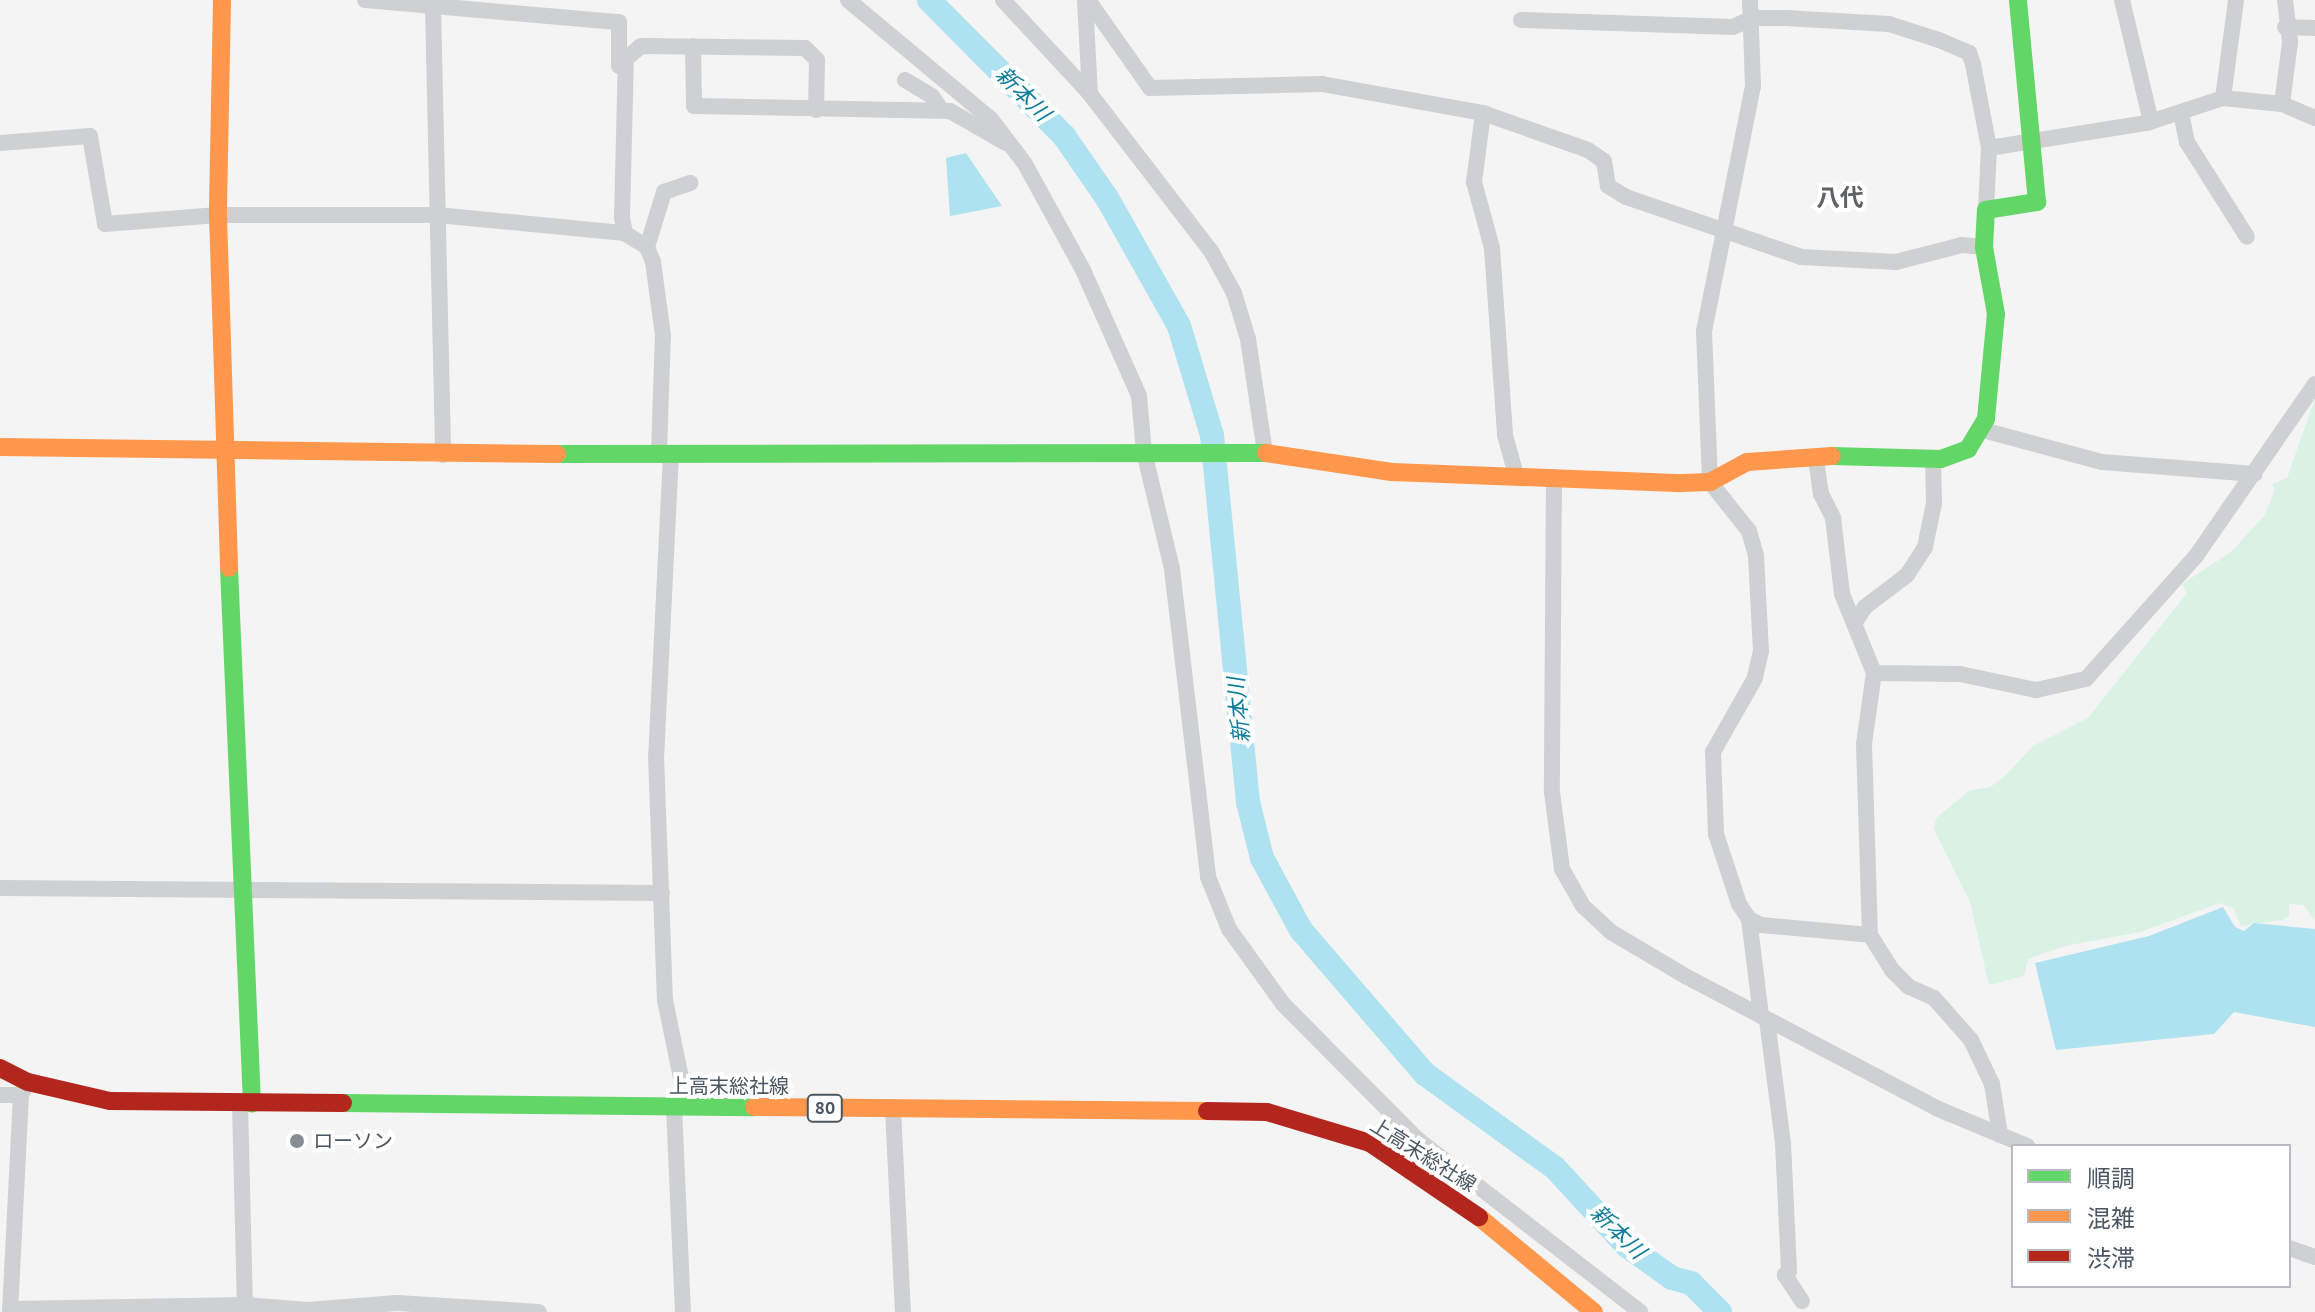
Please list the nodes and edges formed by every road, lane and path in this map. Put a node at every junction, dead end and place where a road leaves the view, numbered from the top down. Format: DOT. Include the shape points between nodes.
graph roads {
  1 [pos="222,0"];
  2 [pos="365,0"];
  3 [pos="848,0"];
  4 [pos="1003,0"];
  5 [pos="1086,0"];
  6 [pos="1750,0"];
  7 [pos="2018,0"];
  8 [pos="2122,0"];
  9 [pos="2236,0"];
  10 [pos="2285,0"];
  11 [pos="433,7"];
  12 [pos="1752,18"];
  13 [pos="1521,20"];
  14 [pos="2285,27"];
  15 [pos="2315,28"];
  16 [pos="693,46"];
  17 [pos="905,80"];
  18 [pos="1090,94"];
  19 [pos="2223,98"];
  20 [pos="2282,104"];
  21 [pos="816,110"];
  22 [pos="942,111"];
  23 [pos="2181,112"];
  24 [pos="1483,113"];
  25 [pos="2315,118"];
  26 [pos="2151,122"];
  27 [pos="624,126"];
  28 [pos="2035,142"];
  29 [pos="0,143"];
  30 [pos="1011,146"];
  31 [pos="1989,148"];
  32 [pos="690,183"];
  33 [pos="1986,210"];
  34 [pos="218,215"];
  35 [pos="437,215"];
  36 [pos="1724,231"];
  37 [pos="625,233"];
  38 [pos="2247,237"];
  39 [pos="647,247"];
  40 [pos="1984,247"];
  41 [pos="2315,384"];
  42 [pos="1983,430"];
  43 [pos="0,447"];
  44 [pos="1153,451"];
  45 [pos="224,453"];
  46 [pos="665,453"];
  47 [pos="1259,453"];
  48 [pos="443,455"];
  49 [pos="1816,459"];
  50 [pos="1933,459"];
  51 [pos="2255,474"];
  52 [pos="1516,475"];
  53 [pos="1554,477"];
  54 [pos="1710,482"];
  55 [pos="1855,622"];
  56 [pos="1874,673"];
  57 [pos="0,888"];
  58 [pos="242,891"];
  59 [pos="662,893"];
  60 [pos="1749,919"];
  61 [pos="1870,935"];
  62 [pos="1764,1018"];
  63 [pos="0,1068"];
  64 [pos="24,1088"];
  65 [pos="0,1095"];
  66 [pos="246,1104"];
  67 [pos="681,1107"];
  68 [pos="893,1109"];
  69 [pos="2000,1135"];
  70 [pos="2022,1144"];
  71 [pos="2291,1249"];
  72 [pos="2315,1257"];
  73 [pos="1802,1301"];
  74 [pos="245,1308"];
  75 [pos="10,1310"];
  76 [pos="539,1312"];
  77 [pos="683,1312"];
  78 [pos="903,1312"];
  79 [pos="1594,1312"];
  80 [pos="1640,1312"];
  1 -- 34 [label="street"];
  2 -- 11 [label="street"];
  3 -- 30 [label="street" via="991,119"];
  4 -- 18 [label="street"];
  5 -- 18 [label="street"];
  5 -- 24 [label="street" via="1150,88 1322,84"];
  6 -- 12 [label="street"];
  7 -- 28 [label="street"];
  8 -- 26 [label="street"];
  9 -- 19 [label="street"];
  10 -- 14 [label="street"];
  11 -- 27 [label="street" via="619,22 618,116"];
  11 -- 35 [label="street"];
  12 -- 13 [label="street" via="1733,27"];
  12 -- 31 [label="street" via="1889,24 1969,53"];
  12 -- 36 [label="street" via="1753,86"];
  14 -- 15 [label="street"];
  14 -- 20 [label="street" via="2290,42"];
  16 -- 21 [label="street" via="813,52"];
  16 -- 21 [label="street" via="694,106"];
  16 -- 27 [label="street" via="631,49 626,59"];
  17 -- 22 [label="street" via="932,96"];
  18 -- 47 [label="street" via="1211,251 1234,293 1248,339"];
  19 -- 20 [label="street"];
  19 -- 23 [label="street"];
  20 -- 25 [label="street"];
  21 -- 22 [label="street"];
  22 -- 30 [label="street" via="964,116"];
  23 -- 26 [label="street"];
  23 -- 38 [label="street" via="2187,142"];
  24 -- 36 [label="street" via="1588,150 1604,161 1608,186 1626,197"];
  24 -- 52 [label="street" via="1474,182 1492,248 1503,420"];
  26 -- 28 [label="street"];
  27 -- 37 [label="street"];
  28 -- 31 [label="street"];
  28 -- 33 [label="street" via="2037,202"];
  29 -- 34 [label="street" via="90,136 105,224"];
  30 -- 44 [label="street" via="1056,216 1111,330 1139,396"];
  31 -- 33 [label="street"];
  32 -- 39 [label="street" via="664,192"];
  33 -- 40 [label="street"];
  34 -- 35 [label="street"];
  34 -- 45 [label="street"];
  35 -- 37 [label="street"];
  35 -- 48 [label="street"];
  36 -- 40 [label="street" via="1801,257 1866,262"];
  36 -- 54 [label="street" via="1704,331"];
  37 -- 39 [label="street"];
  39 -- 46 [label="street" via="663,335"];
  40 -- 42 [label="street" via="1996,314"];
  41 -- 51 [label="street"];
  42 -- 50 [label="street" via="1968,449"];
  42 -- 51 [label="street" via="2102,462"];
  43 -- 45 [label="street"];
  44 -- 46 [label="street"];
  44 -- 47 [label="street"];
  44 -- 80 [label="street" via="1208,877 1229,929 1283,1004 1416,1138"];
  45 -- 48 [label="street"];
  45 -- 58 [label="street"];
  46 -- 48 [label="street"];
  46 -- 59 [label="street" via="656,756"];
  47 -- 52 [label="street" via="1392,472"];
  49 -- 50 [label="street"];
  49 -- 54 [label="street" via="1747,462"];
  49 -- 55 [label="street" via="1821,494 1833,518 1842,594"];
  50 -- 55 [label="street" via="1934,503 1925,547 1907,575 1865,607"];
  51 -- 56 [label="street" via="2222,512 2196,556 2086,679 2036,690 1960,674"];
  52 -- 53 [label="street"];
  53 -- 54 [label="street"];
  53 -- 62 [label="street" via="1552,792 1562,869 1583,906 1611,932"];
  54 -- 60 [label="street" via="1749,531 1756,556 1761,651 1755,678 1713,752 1711,794 1716,834"];
  55 -- 56 [label="street"];
  56 -- 61 [label="street" via="1864,744"];
  57 -- 58 [label="street"];
  58 -- 59 [label="street"];
  58 -- 66 [label="street"];
  59 -- 67 [label="street" via="665,1000"];
  60 -- 61 [label="street" via="1761,925"];
  60 -- 62 [label="street"];
  61 -- 69 [label="street" via="1892,970 1909,987 1934,998 1971,1040 1992,1084"];
  62 -- 69 [label="street" via="1936,1108"];
  62 -- 73 [label="street" via="1783,1143 1789,1271 1785,1275"];
  63 -- 64 [label="street, 上高末総社線 / 80"];
  64 -- 65 [label="street"];
  64 -- 66 [label="street, 上高末総社線 / 80" via="110,1101"];
  64 -- 75 [label="street"];
  66 -- 67 [label="street, 上高末総社線 / 80"];
  66 -- 74 [label="street"];
  67 -- 68 [label="street, 上高末総社線 / 80"];
  67 -- 77 [label="street"];
  68 -- 78 [label="street"];
  68 -- 79 [label="street, 上高末総社線 / 80" via="1217,1110 1308,1121 1370,1143 1424,1177"];
  69 -- 70 [label="street"];
  71 -- 72 [label="street"];
  74 -- 75 [label="street"];
  74 -- 76 [label="street" via="308,1310 397,1303"];
}
